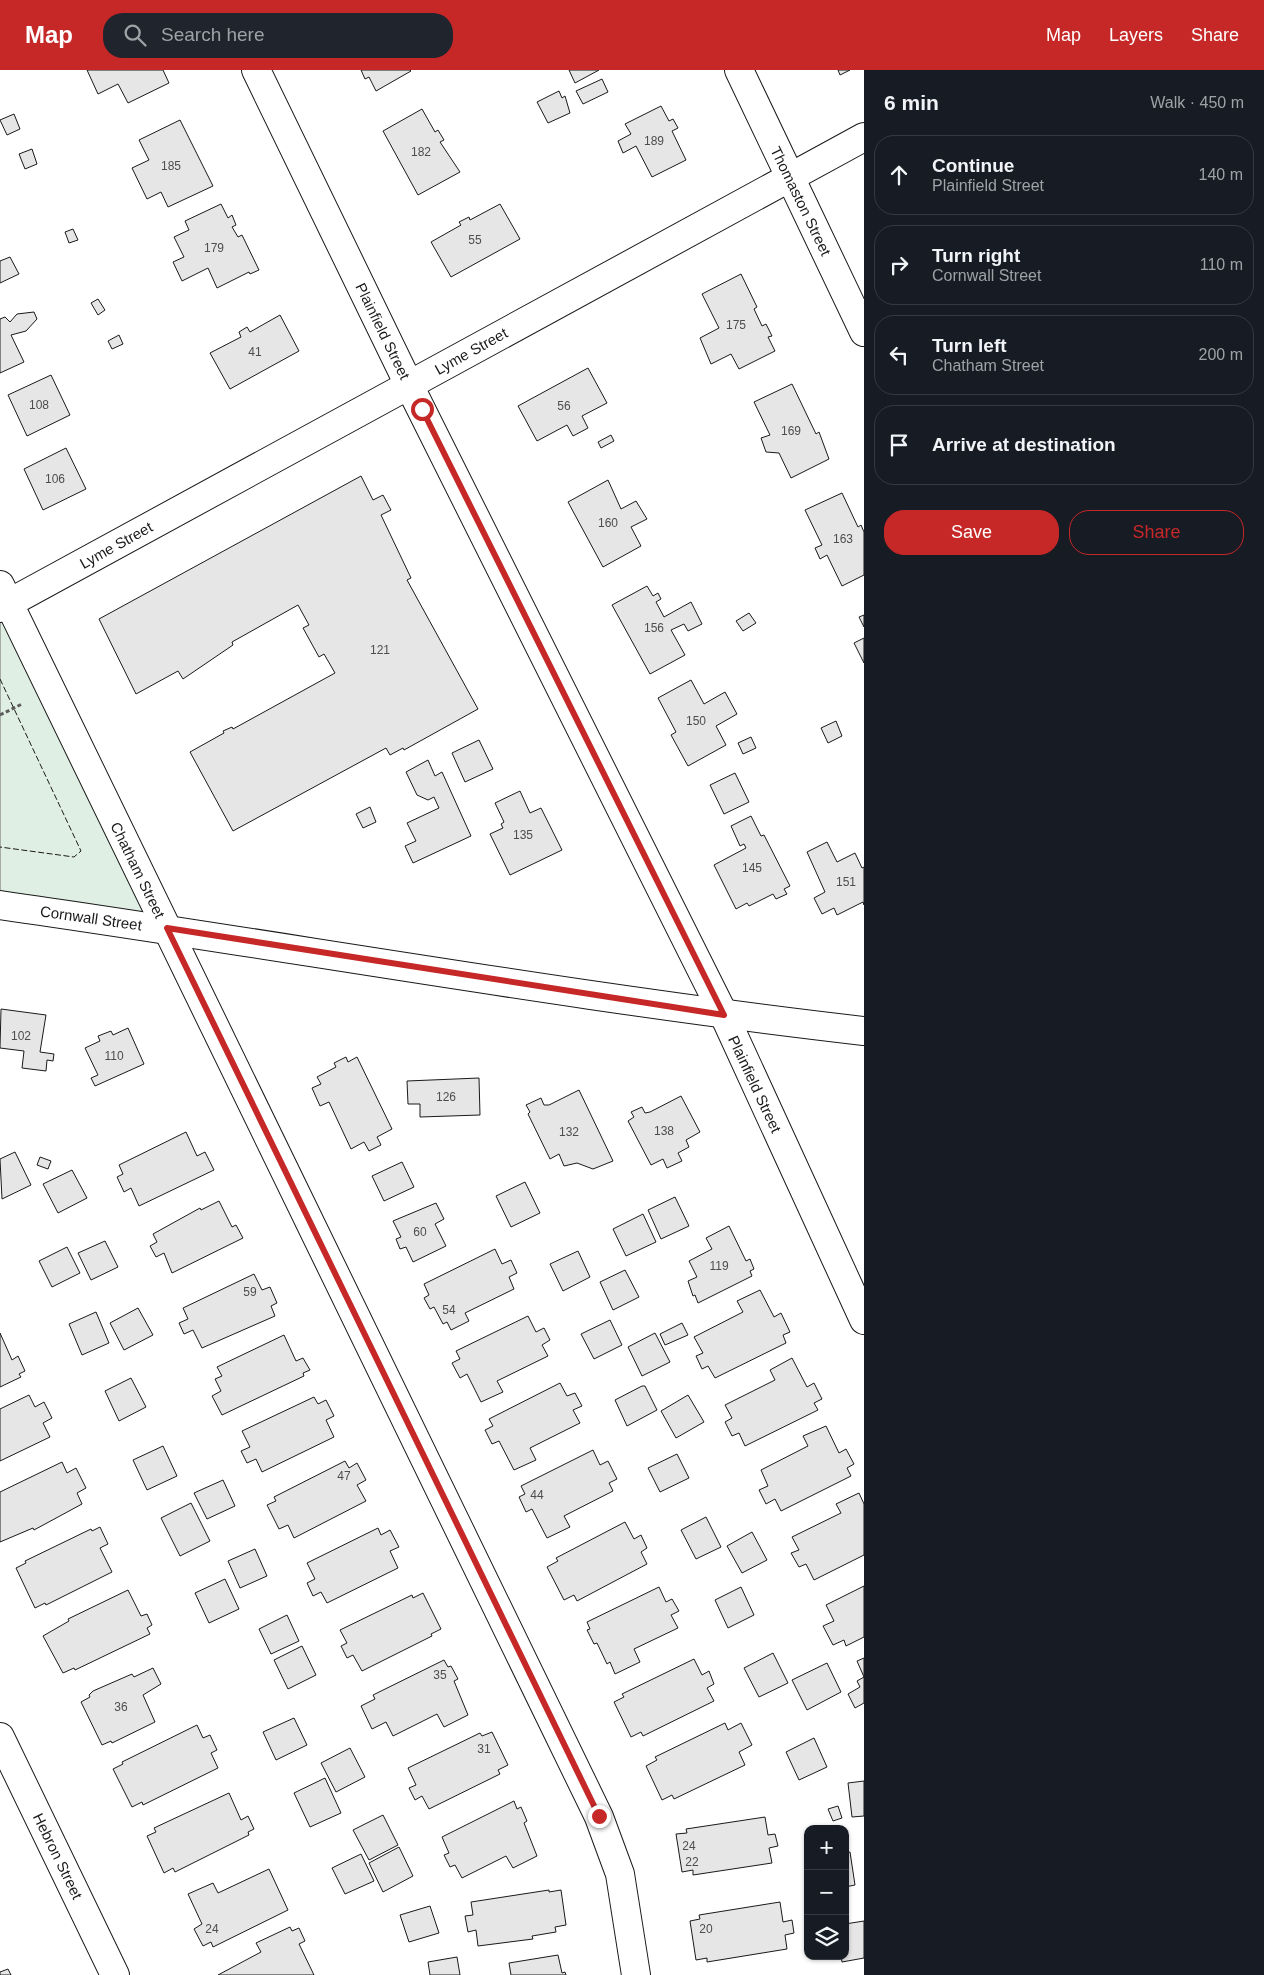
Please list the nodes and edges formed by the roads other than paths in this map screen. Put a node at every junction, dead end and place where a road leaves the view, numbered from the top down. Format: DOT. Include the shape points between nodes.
graph roads {
  1 [pos="256,70"];
  2 [pos="739,70"];
  3 [pos="864,137"];
  4 [pos="790,177"];
  5 [pos="864,332"];
  6 [pos="409,384"];
  7 [pos="3,599"];
  8 [pos="0,905"];
  9 [pos="167,928"];
  10 [pos="724,1015"];
  11 [pos="864,1031"];
  12 [pos="864,1320"];
  13 [pos="0,1737"];
  14 [pos="115,1975"];
  15 [pos="636,1975"];
  1 -- 6 [label="street, Plainfield Street"];
  2 -- 4 [label="street, Thomaston Street"];
  3 -- 4 [label="street, Lyme Street"];
  4 -- 5 [label="street, Thomaston Street"];
  4 -- 6 [label="street, Lyme Street"];
  6 -- 7 [label="street, Lyme Street"];
  6 -- 10 [label="street, Plainfield Street"];
  7 -- 9 [label="street, Chatham Street"];
  8 -- 9 [label="street, Cornwall Street"];
  9 -- 10 [label="street, Cornwall Street"];
  9 -- 15 [label="street, Chatham Street" via="599,1816 620,1874"];
  10 -- 11 [label="street, Cornwall Street"];
  10 -- 12 [label="street, Plainfield Street"];
  13 -- 14 [label="street, Hebron Street"];
}
